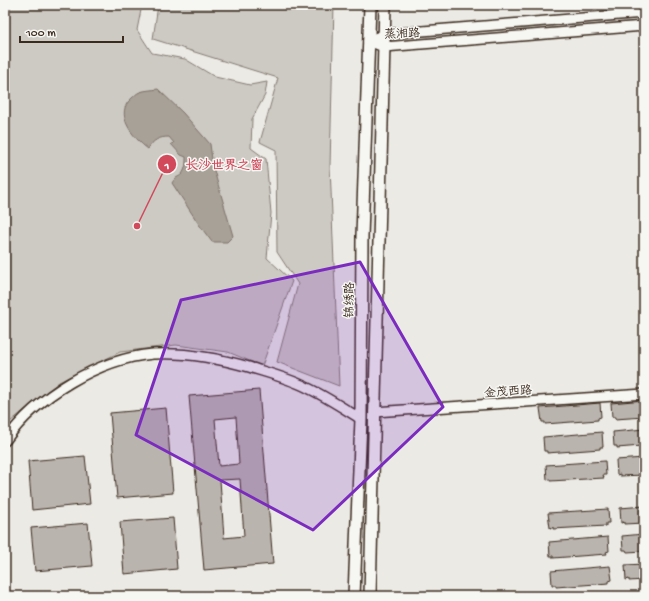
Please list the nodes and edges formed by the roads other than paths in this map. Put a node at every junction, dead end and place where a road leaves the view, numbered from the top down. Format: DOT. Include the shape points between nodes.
graph roads {
  1 [pos="370,5"];
  2 [pos="385,5"];
  3 [pos="644,13"];
  4 [pos="644,26"];
  5 [pos="385,34"];
  6 [pos="368,41"];
  7 [pos="384,47"];
  8 [pos="644,394"];
  9 [pos="374,412"];
  10 [pos="361,419"];
  11 [pos="5,441"];
  12 [pos="354,596"];
  13 [pos="370,596"];
  1 -- 6 [label="main road, 锦绣路"];
  2 -- 5 [label="main road"];
  3 -- 5 [label="street, 蒸湘路"];
  4 -- 7 [label="street, 蒸湘路"];
  5 -- 6 [label="street, 蒸湘路"];
  5 -- 7 [label="main road"];
  6 -- 7 [label="street, 蒸湘路"];
  6 -- 10 [label="main road, 锦绣路" via="362,236"];
  7 -- 9 [label="main road"];
  8 -- 9 [label="street, 金茂西路"];
  9 -- 13 [label="main road"];
  10 -- 11 [label="street" via="306,387 272,374 224,360 182,354 153,354 124,359 75,380 46,399 14,428"];
  10 -- 12 [label="main road, 锦绣路"];
}
